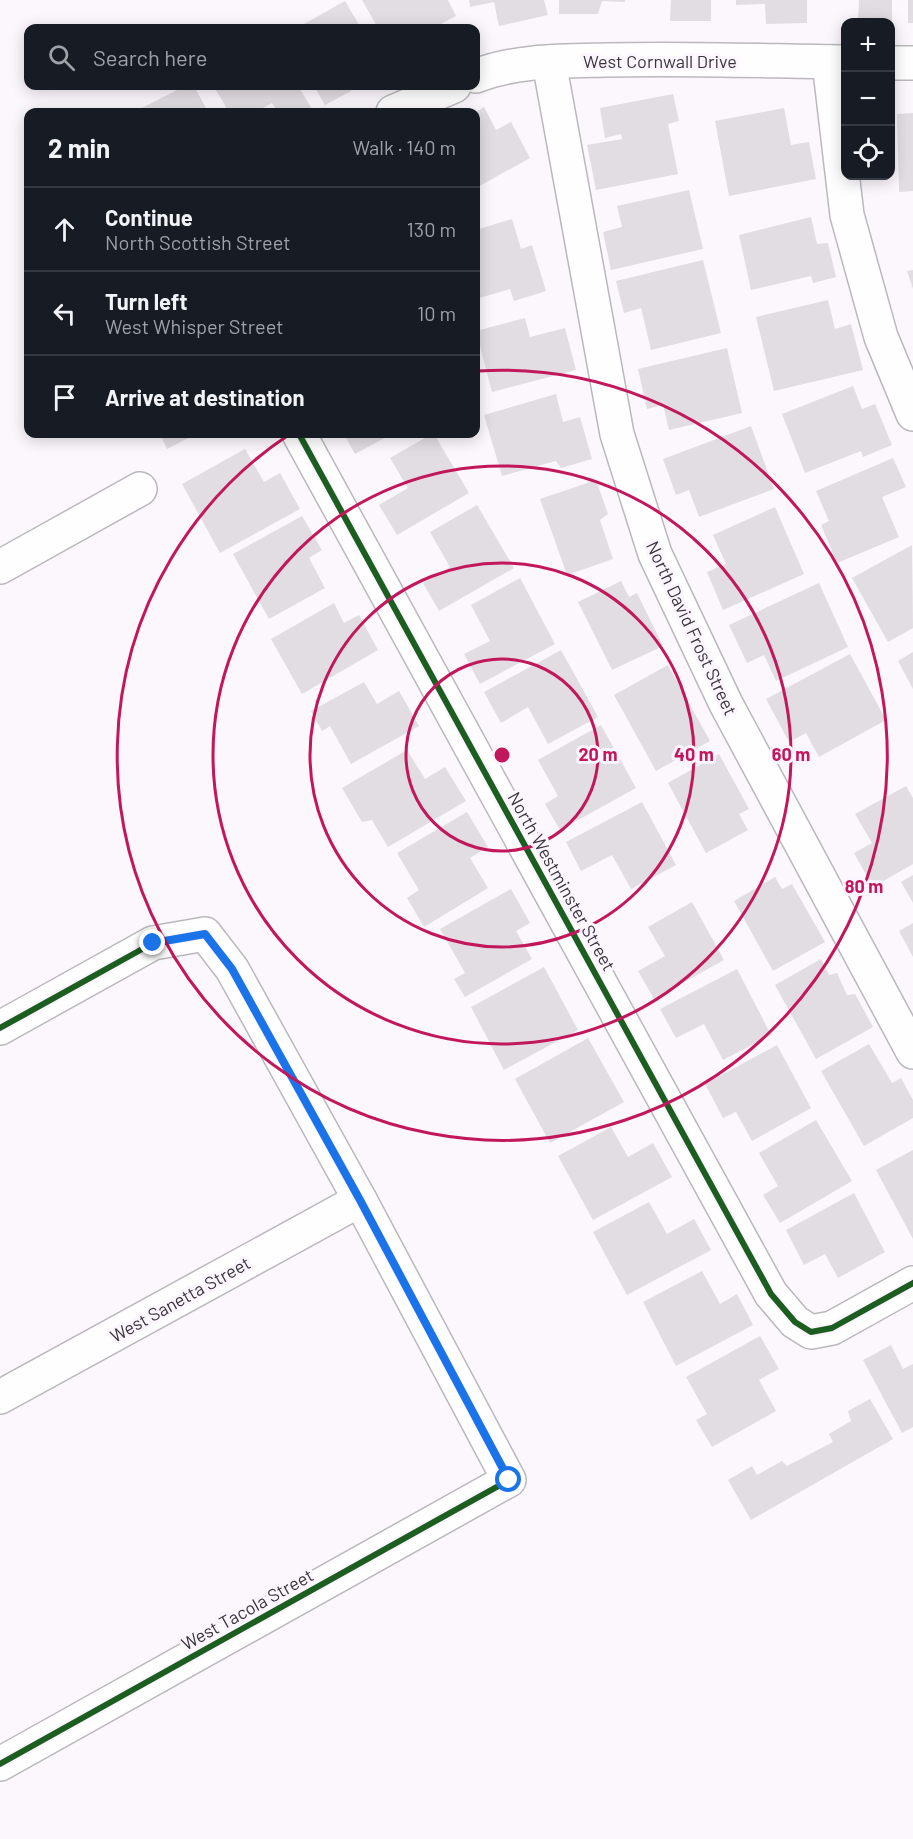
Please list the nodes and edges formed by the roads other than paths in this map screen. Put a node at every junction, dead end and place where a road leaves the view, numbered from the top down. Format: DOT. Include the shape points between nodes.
graph roads {
  1 [pos="549,62"];
  2 [pos="837,62"];
  3 [pos="895,63"];
  4 [pos="913,63"];
  5 [pos="480,74"];
  6 [pos="445,90"];
  7 [pos="402,108"];
  8 [pos="913,414"];
  9 [pos="301,438"];
  10 [pos="140,489"];
  11 [pos="0,567"];
  12 [pos="0,1028"];
  13 [pos="913,1052"];
  14 [pos="360,1200"];
  15 [pos="913,1283"];
  16 [pos="0,1397"];
  17 [pos="0,1764"];
  1 -- 2 [label="street, West Cornwall Drive" via="683,58"];
  1 -- 5 [label="street, West Cornwall Drive" via="492,69"];
  1 -- 13 [label="street, North David Frost Street" via="617,434 655,554 726,704"];
  2 -- 8 [label="street" via="847,215 881,338"];
  3 -- 4 [label="street"];
  6 -- 7 [label="street"];
  9 -- 15 [label="street, North Westminster Street" via="771,1294 795,1322 811,1332 832,1328"];
  10 -- 11 [label="street"];
  12 -- 14 [label="street" via="153,943 205,934 232,969"];
  14 -- 16 [label="street, West Sanetta Street"];
  14 -- 17 [label="street, West Tacola Street" via="509,1480"];
}
